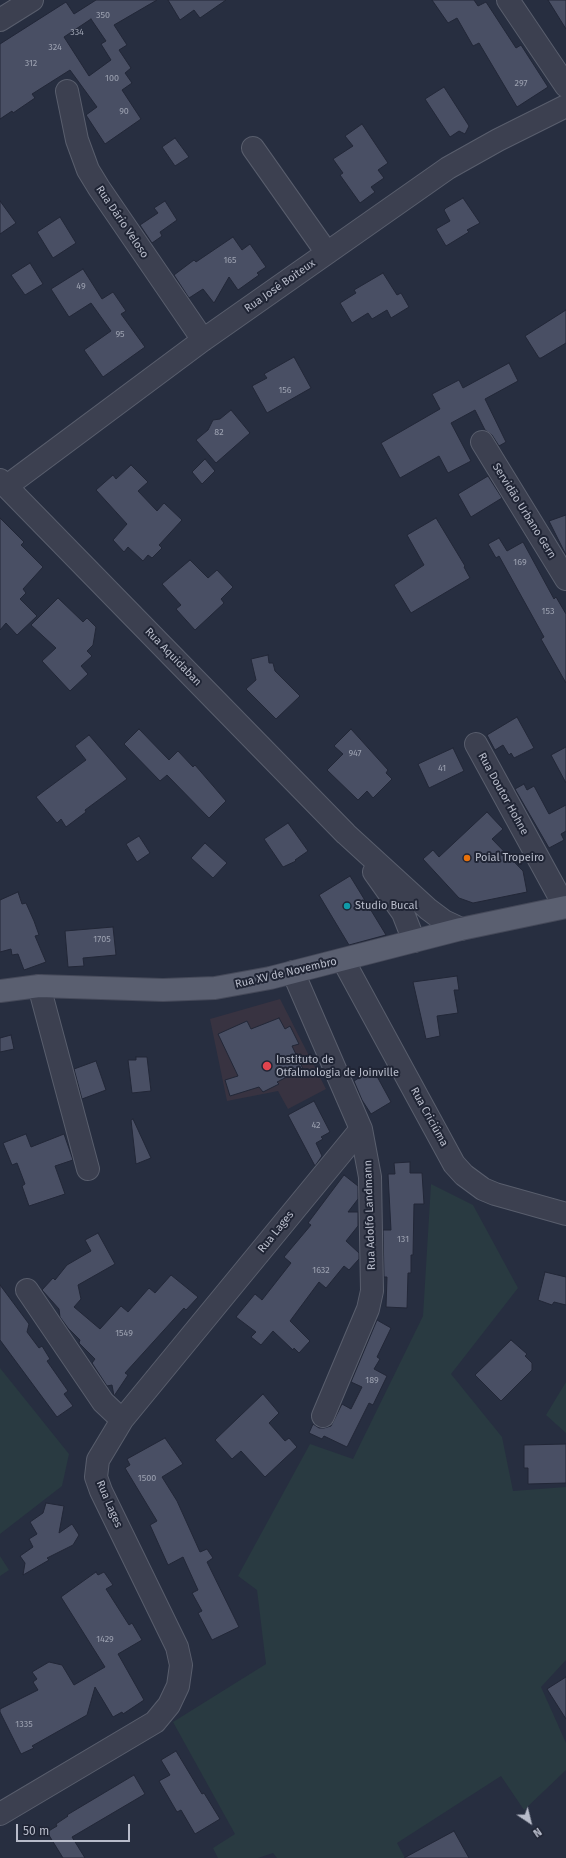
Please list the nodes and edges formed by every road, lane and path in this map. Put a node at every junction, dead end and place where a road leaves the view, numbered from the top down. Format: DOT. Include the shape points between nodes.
graph roads {
  1 [pos="32,0"];
  2 [pos="508,0"];
  3 [pos="0,20"];
  4 [pos="566,86"];
  5 [pos="67,91"];
  6 [pos="566,106"];
  7 [pos="253,148"];
  8 [pos="327,253"];
  9 [pos="203,340"];
  10 [pos="482,442"];
  11 [pos="3,483"];
  12 [pos="566,579"];
  13 [pos="476,744"];
  14 [pos="346,834"];
  15 [pos="565,907"];
  16 [pos="461,929"];
  17 [pos="414,941"];
  18 [pos="343,960"];
  19 [pos="293,972"];
  20 [pos="39,986"];
  21 [pos="0,991"];
  22 [pos="361,1129"];
  23 [pos="88,1169"];
  24 [pos="566,1214"];
  25 [pos="27,1290"];
  26 [pos="323,1416"];
  27 [pos="122,1420"];
  28 [pos="0,1814"];
  1 -- 3 [label="street"];
  2 -- 4 [label="street"];
  5 -- 9 [label="street, Rua Dário Veloso" via="77,140 88,170"];
  6 -- 8 [label="street, Rua José Boiteux" via="474,152"];
  7 -- 8 [label="street"];
  8 -- 9 [label="street, Rua José Boiteux"];
  9 -- 11 [label="street, Rua José Boiteux"];
  10 -- 12 [label="street, Servidão Urbano Gern"];
  11 -- 14 [label="street, Rua Aquidaban"];
  13 -- 15 [label="street, Rua Doutor Hohne"];
  14 -- 16 [label="street, Rua Aquidaban" via="428,909"];
  14 -- 17 [label="street, Rua Aquidaban" via="403,913"];
  15 -- 16 [label="main road, Rua XV de Novembro"];
  16 -- 17 [label="main road, Rua XV de Novembro"];
  17 -- 18 [label="main road, Rua XV de Novembro"];
  18 -- 19 [label="main road, Rua XV de Novembro"];
  18 -- 24 [label="street, Rua Criciúma" via="454,1164 474,1184 489,1192"];
  19 -- 20 [label="main road, Rua XV de Novembro" via="236,985 194,990"];
  19 -- 22 [label="street, Rua Adolfo Landmann"];
  20 -- 21 [label="main road, Rua XV de Novembro"];
  20 -- 23 [label="street"];
  22 -- 26 [label="street, Rua Adolfo Landmann" via="370,1177 372,1291 368,1309"];
  22 -- 27 [label="street, Rua Lages"];
  25 -- 27 [label="street" via="103,1402"];
  27 -- 28 [label="street, Rua Lages" via="98,1460 96,1478 177,1647 181,1665 178,1686 169,1705 155,1722"];
}
